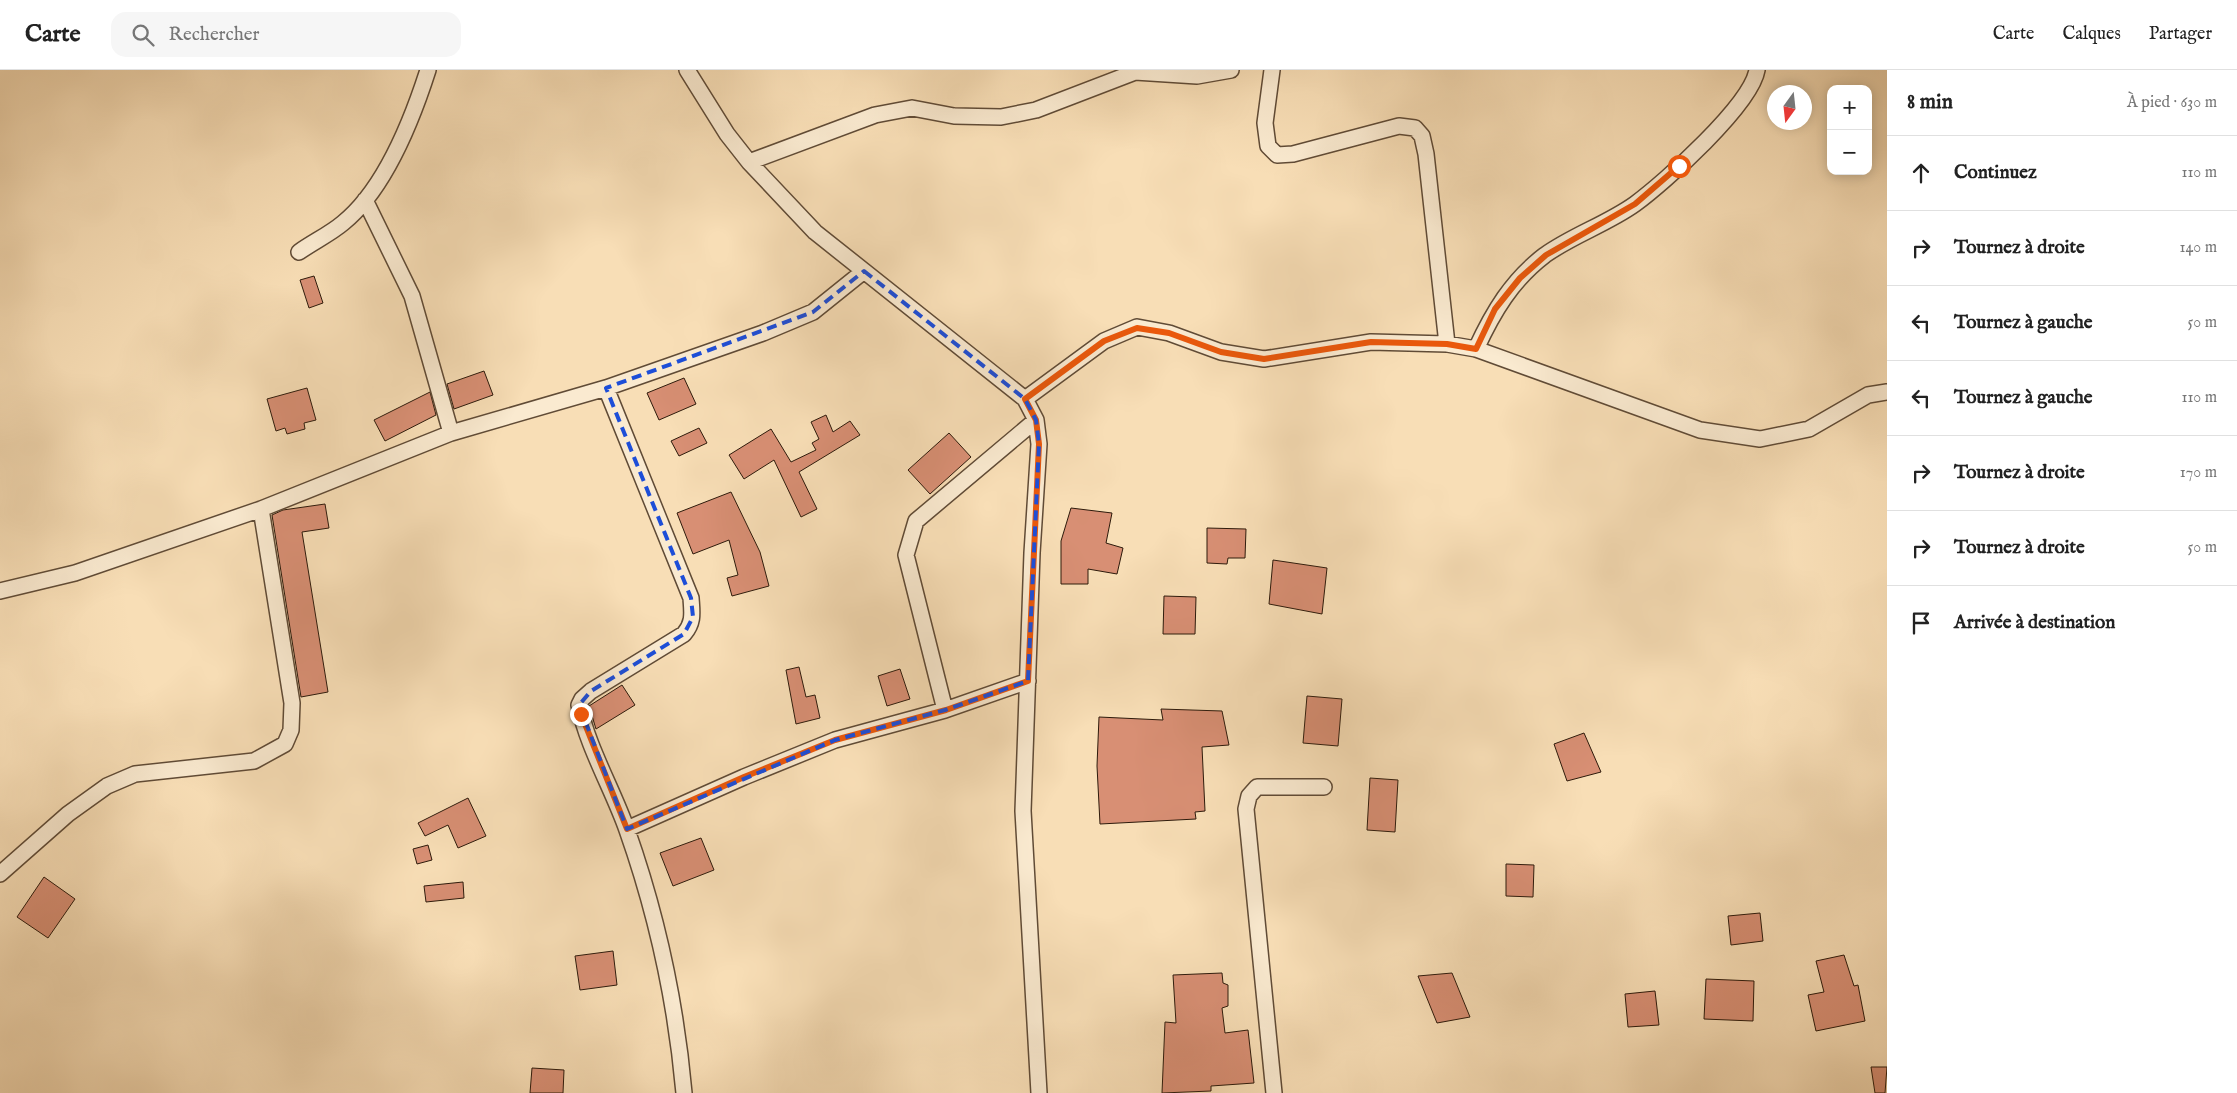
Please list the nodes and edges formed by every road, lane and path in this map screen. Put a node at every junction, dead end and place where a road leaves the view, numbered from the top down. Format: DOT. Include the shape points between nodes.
graph roads {
  1 [pos="428,70"];
  2 [pos="688,70"];
  3 [pos="1231,70"];
  4 [pos="1272,70"];
  5 [pos="1757,70"];
  6 [pos="749,162"];
  7 [pos="365,200"];
  8 [pos="298,252"];
  9 [pos="864,271"];
  10 [pos="1447,344"];
  11 [pos="1476,349"];
  12 [pos="606,388"];
  13 [pos="1887,392"];
  14 [pos="1025,399"];
  15 [pos="1036,420"];
  16 [pos="450,433"];
  17 [pos="261,508"];
  18 [pos="0,590"];
  19 [pos="1028,681"];
  20 [pos="946,710"];
  21 [pos="1324,787"];
  22 [pos="627,829"];
  23 [pos="0,874"];
  24 [pos="684,1093"];
  25 [pos="1038,1093"];
  26 [pos="1274,1093"];
  1 -- 7 [label="street" via="407,125"];
  2 -- 6 [label="street" via="727,134"];
  3 -- 6 [label="street" via="1197,76 1135,72 1036,110 1001,116 954,116 912,108 897,110 875,115"];
  4 -- 10 [label="street" via="1265,123 1268,146 1277,154 1293,154 1399,126 1415,128 1422,136"];
  5 -- 11 [label="street" via="1750,89 1724,121 1679,166 1635,204 1546,255 1520,278 1495,309"];
  6 -- 9 [label="street" via="815,232"];
  7 -- 8 [label="street" via="343,223"];
  7 -- 16 [label="street" via="412,296"];
  9 -- 12 [label="street" via="813,312"];
  9 -- 14 [label="street"];
  10 -- 11 [label="street"];
  10 -- 14 [label="street" via="1371,342 1264,359 1221,352 1169,333 1137,328 1104,341"];
  11 -- 13 [label="street" via="1700,430 1760,439 1809,429 1868,394"];
  12 -- 16 [label="street"];
  12 -- 22 [label="street" via="691,598 693,617 684,634 591,692 580,705"];
  14 -- 15 [label="street"];
  15 -- 19 [label="street" via="1039,444"];
  15 -- 20 [label="street" via="916,521 910,534 906,555"];
  16 -- 17 [label="street"];
  17 -- 18 [label="street" via="75,573"];
  17 -- 23 [label="street" via="292,703 291,730 285,744 254,761 135,774 107,786 68,814"];
  19 -- 20 [label="street"];
  19 -- 25 [label="street" via="1023,811"];
  20 -- 22 [label="street" via="835,740"];
  21 -- 26 [label="street" via="1257,787 1249,796 1246,809"];
  22 -- 24 [label="street" via="662,942 681,1053"];
}
